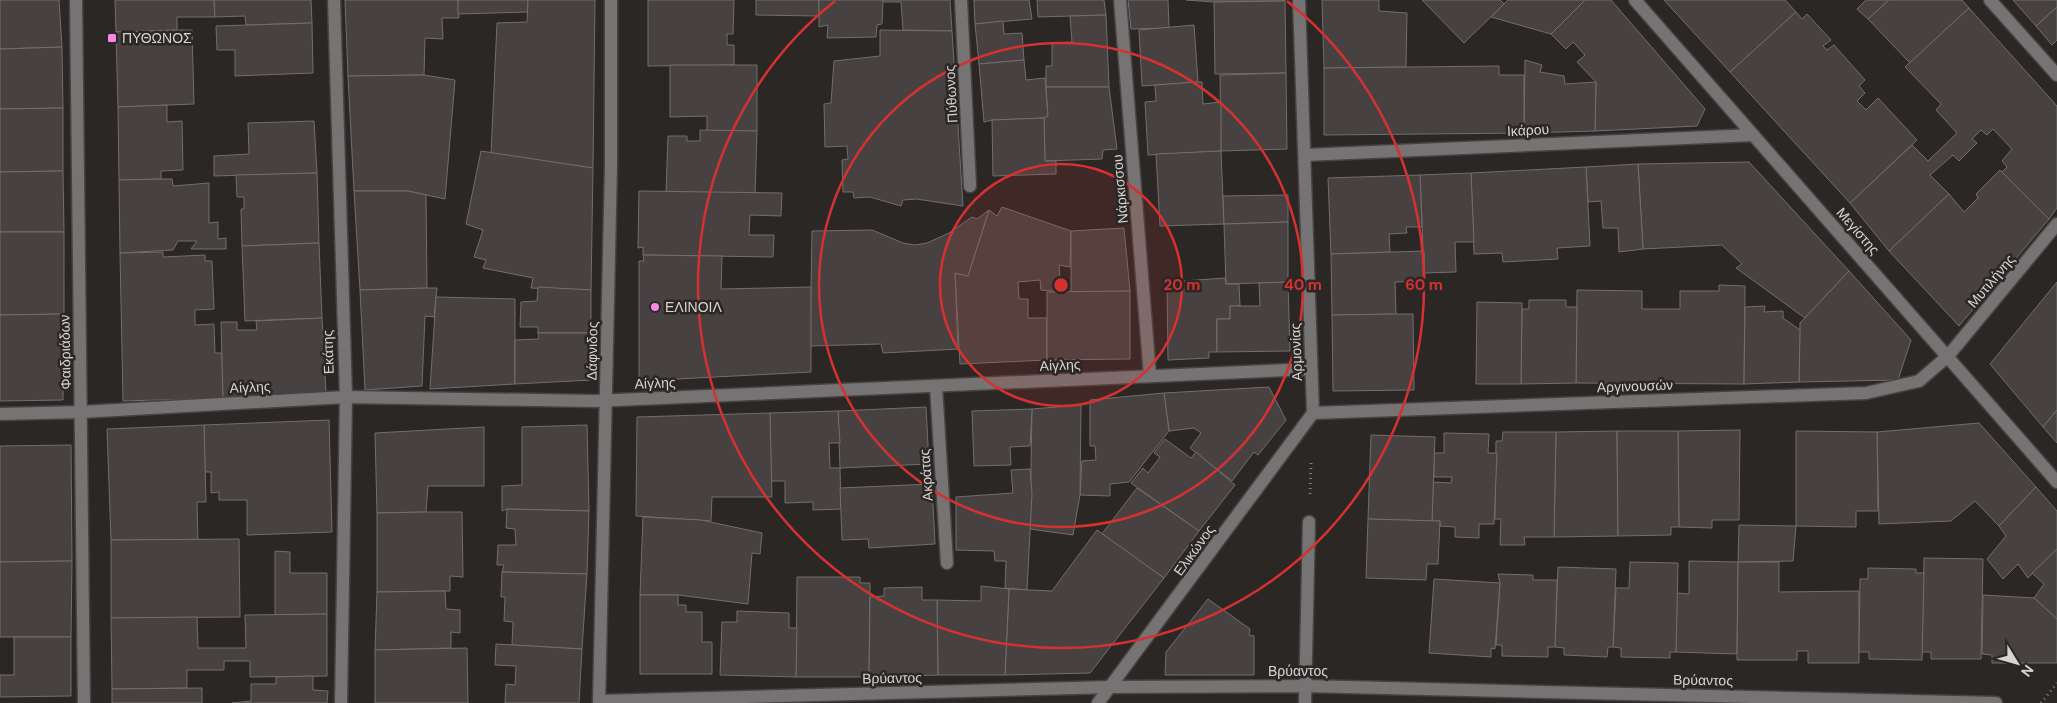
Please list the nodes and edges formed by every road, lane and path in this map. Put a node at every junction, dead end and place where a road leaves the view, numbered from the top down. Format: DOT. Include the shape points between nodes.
graph roads {
  1 [pos="76,0"];
  2 [pos="334,0"];
  3 [pos="611,0"];
  4 [pos="961,0"];
  5 [pos="1120,0"];
  6 [pos="1299,0"];
  7 [pos="1635,0"];
  8 [pos="1990,0"];
  9 [pos="2057,75"];
  10 [pos="1753,135"];
  11 [pos="1305,155"];
  12 [pos="970,186"];
  13 [pos="2057,224"];
  14 [pos="1948,356"];
  15 [pos="1311,369"];
  16 [pos="1150,376"];
  17 [pos="936,386"];
  18 [pos="346,397"];
  19 [pos="606,400"];
  20 [pos="80,412"];
  21 [pos="1313,413"];
  22 [pos="0,414"];
  23 [pos="2057,482"];
  24 [pos="1309,522"];
  25 [pos="947,563"];
  26 [pos="2057,683"];
  27 [pos="1305,686"];
  28 [pos="1112,688"];
  29 [pos="599,702"];
  30 [pos="84,703"];
  31 [pos="341,703"];
  32 [pos="1098,703"];
  33 [pos="1305,703"];
  34 [pos="1996,703"];
  35 [pos="2041,703"];
  1 -- 20 [label="street, Φαιδριάδων"];
  2 -- 18 [label="street, Εκάτης"];
  3 -- 19 [label="street, Δάφνιδος" via="612,165"];
  4 -- 12 [label="street, Πύθωνος"];
  5 -- 16 [label="street, Νάρκισσου"];
  6 -- 11 [label="street, Αρμονίας"];
  7 -- 10 [label="street, Μεγίστης"];
  8 -- 9 [label="street"];
  10 -- 11 [label="street, Ικάρου"];
  10 -- 14 [label="street, Μεγίστης"];
  11 -- 15 [label="street, Αρμονίας"];
  13 -- 14 [label="street, Μυτιλήνης"];
  14 -- 21 [label="street, Αργινουσών" via="1919,381 1866,393"];
  14 -- 23 [label="street, Μεγίστης"];
  15 -- 16 [label="street, Αίγλης"];
  15 -- 21 [label="street, Αρμονίας"];
  16 -- 17 [label="street, Αίγλης"];
  17 -- 19 [label="street, Αίγλης"];
  17 -- 25 [label="street, Ακράτας"];
  18 -- 19 [label="street, Αίγλης"];
  18 -- 20 [label="street, Αίγλης"];
  18 -- 31 [label="street, Εκάτης"];
  19 -- 29 [label="street, Δάφνιδος"];
  20 -- 22 [label="street, Αίγλης"];
  20 -- 30 [label="street, Φαιδριάδων"];
  21 -- 24 [label="path"];
  21 -- 28 [label="street, Ελικώνος"];
  24 -- 27 [label="street"];
  26 -- 35 [label="path"];
  27 -- 28 [label="street, Βρύαντος"];
  27 -- 33 [label="street"];
  27 -- 34 [label="street, Βρύαντος"];
  28 -- 29 [label="street, Βρύαντος"];
  28 -- 32 [label="street, Ελικώνος"];
}
